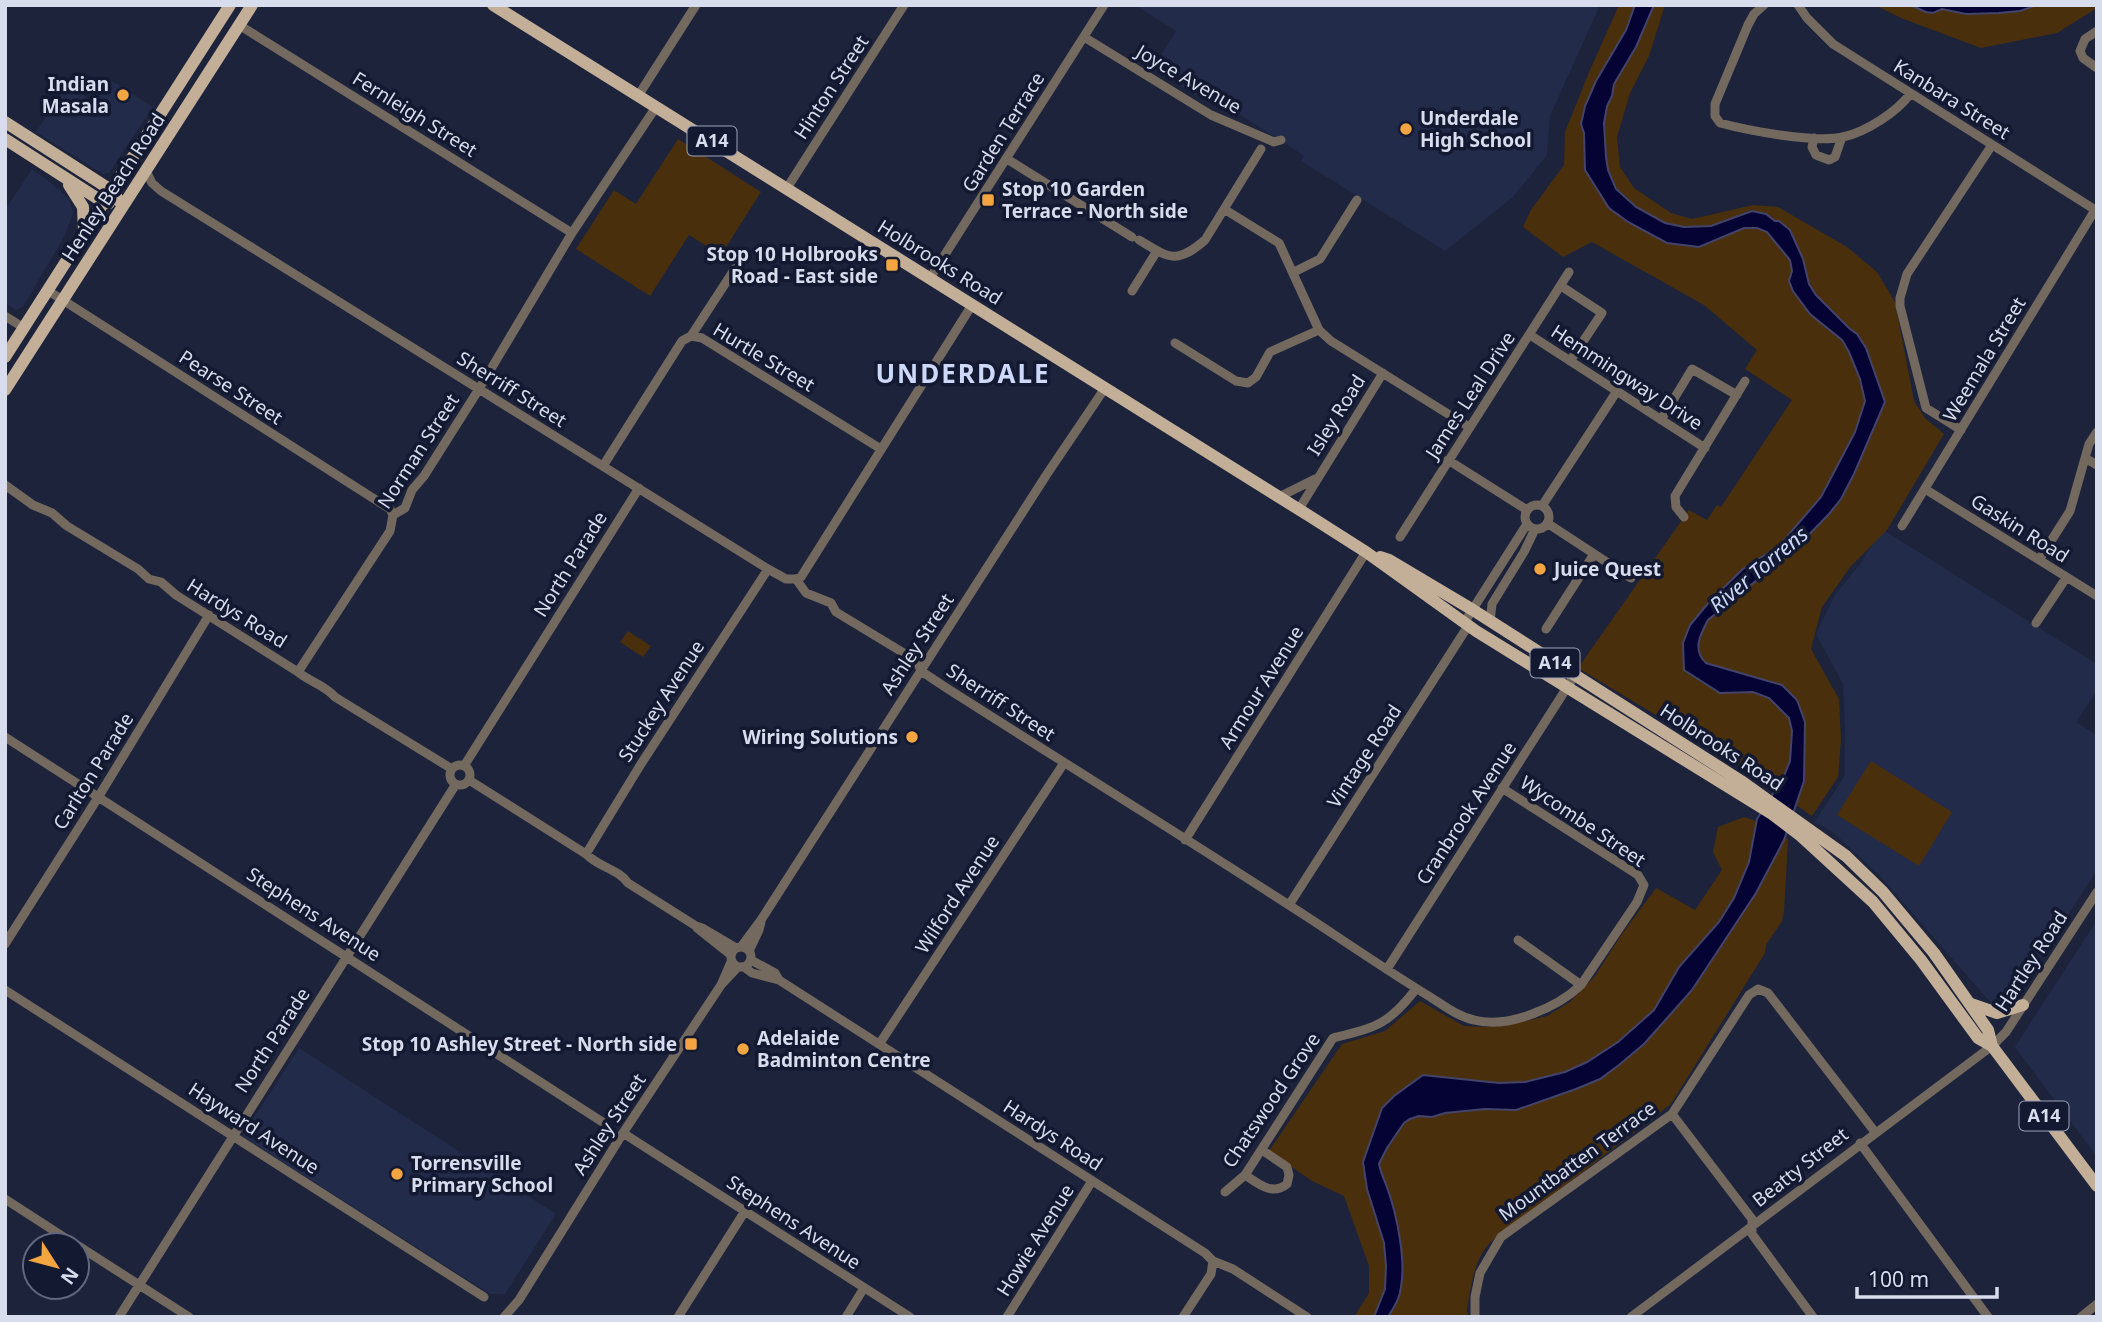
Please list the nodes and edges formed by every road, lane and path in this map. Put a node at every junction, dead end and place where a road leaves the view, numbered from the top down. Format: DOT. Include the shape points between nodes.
graph roads {
  1 [pos="230,5"];
  2 [pos="252,5"];
  3 [pos="492,5"];
  4 [pos="696,5"];
  5 [pos="904,5"];
  6 [pos="1104,5"];
  7 [pos="1764,5"];
  8 [pos="1798,5"];
  9 [pos="239,25"];
  10 [pos="2097,31"];
  11 [pos="1084,37"];
  12 [pos="2097,68"];
  13 [pos="1910,94"];
  14 [pos="638,96"];
  15 [pos="656,107"];
  16 [pos="5,122"];
  17 [pos="1842,137"];
  18 [pos="1814,138"];
  19 [pos="5,139"];
  20 [pos="1281,140"];
  21 [pos="1992,145"];
  22 [pos="1261,149"];
  23 [pos="1007,159"];
  24 [pos="146,171"];
  25 [pos="58,172"];
  26 [pos="787,188"];
  27 [pos="111,190"];
  28 [pos="1357,200"];
  29 [pos="103,202"];
  30 [pos="123,206"];
  31 [pos="1224,209"];
  32 [pos="2096,210"];
  33 [pos="84,232"];
  34 [pos="572,233"];
  35 [pos="1157,251"];
  36 [pos="736,267"];
  37 [pos="1294,272"];
  38 [pos="1569,272"];
  39 [pos="930,278"];
  40 [pos="1561,286"];
  41 [pos="47,290"];
  42 [pos="1132,291"];
  43 [pos="63,300"];
  44 [pos="972,305"];
  45 [pos="5,316"];
  46 [pos="24,328"];
  47 [pos="1319,330"];
  48 [pos="1530,335"];
  49 [pos="691,336"];
  50 [pos="1175,343"];
  51 [pos="5,356"];
  52 [pos="1570,361"];
  53 [pos="1383,373"];
  54 [pos="1745,381"];
  55 [pos="1105,388"];
  56 [pos="479,389"];
  57 [pos="5,390"];
  58 [pos="1617,391"];
  59 [pos="1737,395"];
  60 [pos="1661,420"];
  61 [pos="1469,427"];
  62 [pos="1961,430"];
  63 [pos="2097,432"];
  64 [pos="1705,448"];
  65 [pos="881,449"];
  66 [pos="2085,458"];
  67 [pos="1448,460"];
  68 [pos="2097,465"];
  69 [pos="603,466"];
  70 [pos="1319,476"];
  71 [pos="5,485"];
  72 [pos="639,488"];
  73 [pos="1925,489"];
  74 [pos="1279,497"];
  75 [pos="1542,506"];
  76 [pos="1299,509"];
  77 [pos="1527,510"];
  78 [pos="393,515"];
  79 [pos="1311,517"];
  80 [pos="1684,517"];
  81 [pos="1547,523"];
  82 [pos="1902,526"];
  83 [pos="1531,527"];
  84 [pos="1399,537"];
  85 [pos="1366,552"];
  86 [pos="1594,554"];
  87 [pos="2039,560"];
  88 [pos="768,569"];
  89 [pos="1631,578"];
  90 [pos="2066,578"];
  91 [pos="796,579"];
  92 [pos="2097,596"];
  93 [pos="1473,610"];
  94 [pos="209,615"];
  95 [pos="1490,622"];
  96 [pos="2036,623"];
  97 [pos="1466,624"];
  98 [pos="1546,629"];
  99 [pos="921,671"];
  100 [pos="298,672"];
  101 [pos="1574,676"];
  102 [pos="1567,688"];
  103 [pos="5,737"];
  104 [pos="1064,763"];
  105 [pos="464,766"];
  106 [pos="452,769"];
  107 [pos="468,780"];
  108 [pos="456,784"];
  109 [pos="1502,788"];
  110 [pos="99,796"];
  111 [pos="1185,840"];
  112 [pos="586,854"];
  113 [pos="1644,885"];
  114 [pos="2097,892"];
  115 [pos="1289,905"];
  116 [pos="1518,940"];
  117 [pos="5,944"];
  118 [pos="347,956"];
  119 [pos="740,957"];
  120 [pos="1387,969"];
  121 [pos="1581,985"];
  122 [pos="1416,989"];
  123 [pos="5,990"];
  124 [pos="1970,1004"];
  125 [pos="2023,1004"];
  126 [pos="880,1044"];
  127 [pos="1992,1046"];
  128 [pos="1672,1114"];
  129 [pos="604,1123"];
  130 [pos="1875,1132"];
  131 [pos="623,1133"];
  132 [pos="232,1135"];
  133 [pos="1860,1143"];
  134 [pos="1262,1150"];
  135 [pos="1245,1175"];
  136 [pos="1092,1181"];
  137 [pos="2097,1186"];
  138 [pos="1225,1192"];
  139 [pos="5,1199"];
  140 [pos="745,1211"];
  141 [pos="1753,1227"];
  142 [pos="55,1231"];
  143 [pos="91,1254"];
  144 [pos="1213,1261"];
  145 [pos="139,1285"];
  146 [pos="864,1288"];
  147 [pos="484,1297"];
  148 [pos="2097,1304"];
  149 [pos="508,1315"];
  150 [pos="1634,1316"];
  151 [pos="119,1317"];
  152 [pos="189,1317"];
  153 [pos="678,1317"];
  154 [pos="846,1317"];
  155 [pos="910,1317"];
  156 [pos="1007,1317"];
  157 [pos="1183,1317"];
  158 [pos="1307,1317"];
  159 [pos="1475,1317"];
  160 [pos="1813,1317"];
  161 [pos="1988,1317"];
  162 [pos="2081,1317"];
  1 -- 27 [label="main road, Henley Beach Road"];
  2 -- 9 [label="main road, Henley Beach Road"];
  3 -- 14 [label="main road, Holbrooks Road / A14"];
  4 -- 14 [label="street"];
  5 -- 26 [label="street, Hinton Street"];
  6 -- 11 [label="street, Garden Terrace"];
  7 -- 18 [label="street" via="1748,26 1715,104 1715,116 1720,123 1736,127"];
  8 -- 13 [label="street, Kanbara Street" via="1833,44"];
  9 -- 24 [label="main road, Henley Beach Road"];
  9 -- 34 [label="street, Fernleigh Street"];
  10 -- 12 [label="street" via="2080,51"];
  11 -- 20 [label="street, Joyce Avenue" via="1211,115 1274,142"];
  11 -- 23 [label="street, Garden Terrace"];
  13 -- 17 [label="street" via="1873,124"];
  13 -- 21 [label="street, Kanbara Street"];
  14 -- 15 [label="main road, Holbrooks Road / A14"];
  15 -- 26 [label="main road, Holbrooks Road / A14"];
  15 -- 34 [label="street, Norman Street"];
  16 -- 27 [label="main road"];
  17 -- 18 [label="street"];
  17 -- 18 [label="street" via="1835,157 1829,160 1816,155"];
  19 -- 25 [label="main road"];
  21 -- 32 [label="street, Kanbara Street"];
  21 -- 62 [label="street" via="1907,274 1900,298 1926,408"];
  22 -- 31 [label="street"];
  23 -- 35 [label="street"];
  23 -- 39 [label="street, Garden Terrace"];
  24 -- 30 [label="main road, Henley Beach Road"];
  24 -- 56 [label="street, Sherriff Street" via="154,187"];
  25 -- 29 [label="main road"];
  25 -- 33 [label="main road" via="81,200"];
  26 -- 39 [label="main road, Holbrooks Road / A14"];
  27 -- 29 [label="main road, Henley Beach Road"];
  27 -- 30 [label="main road"];
  28 -- 37 [label="street" via="1320,259"];
  29 -- 30 [label="main road"];
  29 -- 33 [label="main road, Henley Beach Road"];
  30 -- 43 [label="main road, Henley Beach Road"];
  31 -- 35 [label="street" via="1205,240 1193,250 1180,257"];
  31 -- 37 [label="street" via="1279,243"];
  32 -- 62 [label="street, Weemala Street"];
  33 -- 41 [label="main road, Henley Beach Road"];
  34 -- 56 [label="street, Norman Street"];
  35 -- 42 [label="street"];
  36 -- 49 [label="street"];
  37 -- 47 [label="street"];
  38 -- 40 [label="street, James Leal Drive"];
  39 -- 44 [label="main road, Holbrooks Road / A14"];
  40 -- 48 [label="street, James Leal Drive"];
  40 -- 52 [label="street" via="1602,313"];
  41 -- 43 [label="street, Pearse Street"];
  41 -- 46 [label="main road, Henley Beach Road"];
  43 -- 57 [label="main road, Henley Beach Road"];
  43 -- 78 [label="street, Pearse Street"];
  44 -- 55 [label="main road, Holbrooks Road / A14"];
  44 -- 65 [label="street"];
  45 -- 46 [label="street"];
  46 -- 51 [label="main road, Henley Beach Road"];
  47 -- 50 [label="street" via="1270,352 1248,383 1236,381"];
  47 -- 53 [label="street"];
  48 -- 52 [label="street, Hemmingway Drive"];
  48 -- 61 [label="street, James Leal Drive"];
  49 -- 65 [label="street, Hurtle Street" via="702,338"];
  49 -- 69 [label="street, Hurtle Street" via="682,341"];
  52 -- 58 [label="street, Hemmingway Drive"];
  53 -- 61 [label="street"];
  53 -- 70 [label="street, Isley Road"];
  54 -- 59 [label="street"];
  55 -- 74 [label="main road, Holbrooks Road / A14"];
  55 -- 99 [label="street, Ashley Street"];
  56 -- 69 [label="street, Sherriff Street"];
  56 -- 78 [label="street, Norman Street" via="412,490 405,508"];
  58 -- 60 [label="street, Hemmingway Drive"];
  58 -- 75 [label="street"];
  59 -- 60 [label="street" via="1692,369"];
  59 -- 64 [label="street"];
  60 -- 64 [label="street, Hemmingway Drive"];
  61 -- 67 [label="street, James Leal Drive"];
  62 -- 73 [label="street, Weemala Street"];
  63 -- 66 [label="street"];
  64 -- 80 [label="street" via="1675,496"];
  65 -- 91 [label="street"];
  66 -- 68 [label="street"];
  66 -- 87 [label="street" via="2070,511"];
  67 -- 77 [label="street"];
  67 -- 84 [label="street, James Leal Drive"];
  69 -- 72 [label="street, Sherriff Street"];
  70 -- 74 [label="street, Isley Road"];
  70 -- 76 [label="street, Isley Road"];
  70 -- 79 [label="street, Isley Road" via="1309,508"];
  71 -- 94 [label="street, Hardys Road"];
  72 -- 88 [label="street, Sherriff Street"];
  72 -- 105 [label="street, North Parade"];
  73 -- 82 [label="street, Weemala Street"];
  73 -- 87 [label="street, Gaskin Road"];
  74 -- 76 [label="main road, Holbrooks Road / A14"];
  75 -- 77 [label="street"];
  75 -- 81 [label="street" via="1548,512"];
  76 -- 79 [label="main road, Holbrooks Road / A14"];
  77 -- 83 [label="street" via="1525,517"];
  78 -- 100 [label="street, Norman Street" via="390,531"];
  79 -- 85 [label="main road, Holbrooks Road / A14"];
  81 -- 83 [label="street" via="1542,528"];
  81 -- 86 [label="street"];
  83 -- 93 [label="street, Vintage Road"];
  83 -- 95 [label="street" via="1524,552 1492,604"];
  85 -- 93 [label="main road, Holbrooks Road / A14" via="1389,560"];
  85 -- 97 [label="main road, Holbrooks Road / A14"];
  85 -- 111 [label="street, Armour Avenue"];
  86 -- 89 [label="street"];
  86 -- 98 [label="street"];
  87 -- 90 [label="street, Gaskin Road"];
  88 -- 91 [label="street, Sherriff Street"];
  88 -- 112 [label="street, Stuckey Avenue"];
  90 -- 92 [label="street, Gaskin Road"];
  90 -- 96 [label="street"];
  91 -- 99 [label="street, Sherriff Street" via="806,593 831,603 836,612 917,661"];
  93 -- 95 [label="main road, Holbrooks Road / A14"];
  93 -- 97 [label="street, Vintage Road"];
  94 -- 100 [label="street, Hardys Road"];
  94 -- 110 [label="street, Carlton Parade"];
  95 -- 101 [label="main road, Holbrooks Road / A14"];
  97 -- 102 [label="main road, Holbrooks Road / A14"];
  97 -- 115 [label="street, Vintage Road"];
  99 -- 104 [label="street, Sherriff Street"];
  99 -- 119 [label="street, Ashley Street"];
  100 -- 106 [label="street, Hardys Road"];
  101 -- 102 [label="street, Cranbrook Avenue"];
  101 -- 124 [label="main road, Holbrooks Road / A14" via="1741,781 1846,856 1883,892"];
  102 -- 109 [label="street, Cranbrook Avenue"];
  102 -- 127 [label="main road, Holbrooks Road / A14" via="1801,836 1881,910 1978,1038"];
  103 -- 110 [label="street, Stephens Avenue"];
  104 -- 111 [label="street, Sherriff Street"];
  104 -- 126 [label="street, Wilford Avenue"];
  105 -- 106 [label="street"];
  105 -- 107 [label="street"];
  106 -- 108 [label="street"];
  107 -- 108 [label="street"];
  107 -- 112 [label="street, Hardys Road"];
  108 -- 118 [label="street, North Parade"];
  109 -- 113 [label="street, Wycombe Street" via="1629,868"];
  109 -- 120 [label="street, Cranbrook Avenue"];
  110 -- 117 [label="street, Carlton Parade"];
  110 -- 118 [label="street, Stephens Avenue"];
  111 -- 115 [label="street, Sherriff Street"];
  112 -- 119 [label="street, Hardys Road"];
  113 -- 121 [label="street, Sherriff Street"];
  114 -- 125 [label="street, Hartley Road"];
  115 -- 120 [label="street, Sherriff Street"];
  116 -- 121 [label="street"];
  118 -- 129 [label="street, Stephens Avenue"];
  118 -- 132 [label="street, North Parade"];
  119 -- 126 [label="street, Hardys Road" via="775,974"];
  119 -- 131 [label="street, Ashley Street"];
  120 -- 122 [label="street, Sherriff Street"];
  121 -- 122 [label="street, Sherriff Street" via="1551,1007 1498,1021 1475,1021"];
  122 -- 134 [label="street, Chatswood Grove" via="1398,1012 1374,1027 1334,1038"];
  123 -- 132 [label="street, Hayward Avenue"];
  124 -- 125 [label="main road" via="1997,1013"];
  124 -- 127 [label="main road, Holbrooks Road / A14" via="1988,1030"];
  125 -- 127 [label="street, Hartley Road"];
  126 -- 136 [label="street, Hardys Road"];
  127 -- 130 [label="street, Beatty Street"];
  127 -- 137 [label="main road, Holbrooks Road / A14"];
  128 -- 130 [label="street, Mountbatten Terrace" via="1749,995 1758,989 1768,993"];
  128 -- 141 [label="street"];
  128 -- 159 [label="street, Mountbatten Terrace" via="1502,1237 1480,1273"];
  130 -- 133 [label="street, Beatty Street"];
  131 -- 140 [label="street, Stephens Avenue"];
  131 -- 149 [label="street, Ashley Street"];
  132 -- 145 [label="street, North Parade"];
  132 -- 147 [label="street, Hayward Avenue"];
  133 -- 141 [label="street, Beatty Street"];
  133 -- 161 [label="street"];
  134 -- 135 [label="street, Chatswood Grove"];
  134 -- 135 [label="street" via="1287,1167 1287,1184 1269,1190"];
  135 -- 138 [label="street, Chatswood Grove"];
  136 -- 144 [label="street, Hardys Road"];
  136 -- 156 [label="street, Howie Avenue"];
  139 -- 142 [label="street"];
  140 -- 146 [label="street, Stephens Avenue"];
  140 -- 153 [label="street"];
  141 -- 150 [label="street, Beatty Street"];
  141 -- 160 [label="street" via="1752,1234"];
  143 -- 145 [label="street"];
  144 -- 157 [label="street"];
  144 -- 158 [label="street, Hardys Road"];
  145 -- 151 [label="street, North Parade"];
  145 -- 152 [label="street"];
  146 -- 154 [label="street"];
  146 -- 155 [label="street, Stephens Avenue"];
  148 -- 162 [label="street"];
}
